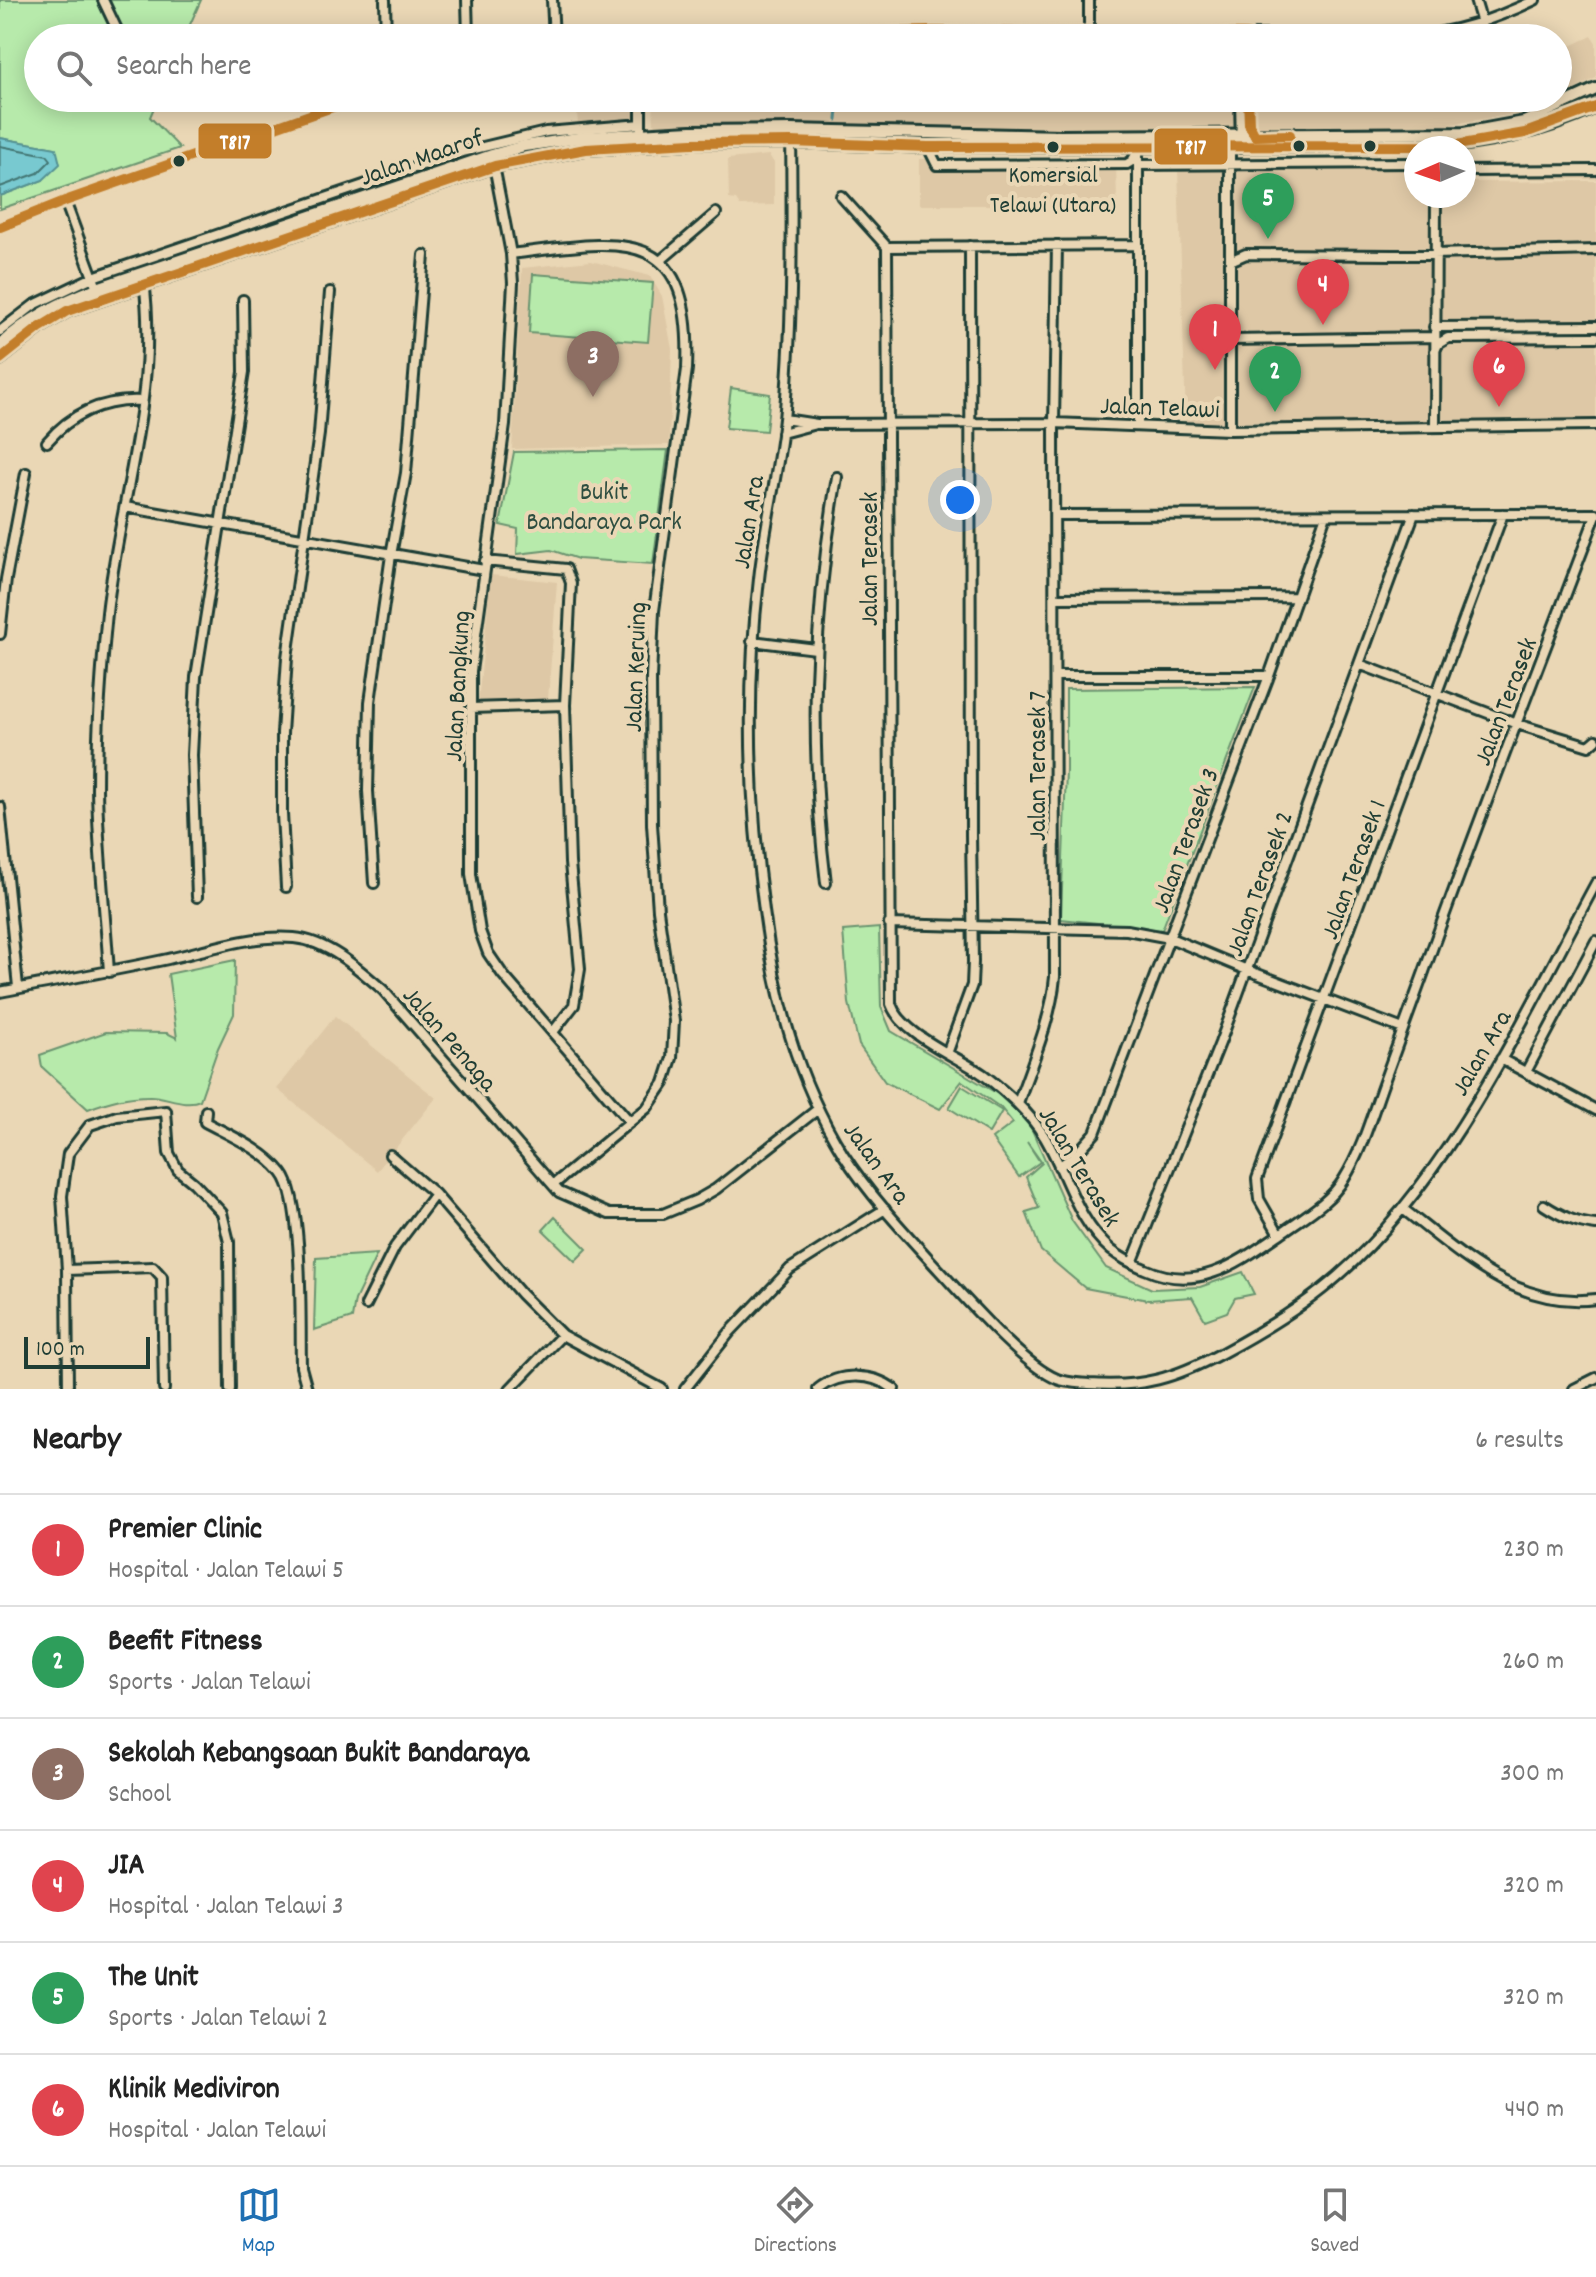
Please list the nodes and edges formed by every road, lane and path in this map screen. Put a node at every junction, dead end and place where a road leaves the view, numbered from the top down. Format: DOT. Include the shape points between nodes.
graph roads {
  1 [pos="103,0"];
  2 [pos="385,0"];
  3 [pos="467,0"];
  4 [pos="552,0"];
  5 [pos="1089,0"];
  6 [pos="1475,0"];
  7 [pos="1535,0"];
  8 [pos="1482,23"];
  9 [pos="114,24"];
  10 [pos="386,24"];
  11 [pos="468,24"];
  12 [pos="553,24"];
  13 [pos="1089,24"];
  14 [pos="1478,24"];
  15 [pos="1596,89"];
  16 [pos="1572,100"];
  17 [pos="1596,107"];
  18 [pos="318,112"];
  19 [pos="641,112"];
  20 [pos="1239,112"];
  21 [pos="1249,112"];
  22 [pos="1546,112"];
  23 [pos="641,134"];
  24 [pos="791,136"];
  25 [pos="1138,136"];
  26 [pos="1236,136"];
  27 [pos="1255,136"];
  28 [pos="1476,144"];
  29 [pos="928,147"];
  30 [pos="1404,147"];
  31 [pos="996,148"];
  32 [pos="1139,148"];
  33 [pos="1236,148"];
  34 [pos="494,160"];
  35 [pos="1404,163"];
  36 [pos="1127,164"];
  37 [pos="984,165"];
  38 [pos="1138,165"];
  39 [pos="1231,165"];
  40 [pos="1596,170"];
  41 [pos="1476,171"];
  42 [pos="841,196"];
  43 [pos="1138,196"];
  44 [pos="65,201"];
  45 [pos="1435,208"];
  46 [pos="716,213"];
  47 [pos="0,227"];
  48 [pos="1057,245"];
  49 [pos="1138,245"];
  50 [pos="970,246"];
  51 [pos="887,247"];
  52 [pos="1596,250"];
  53 [pos="1435,253"];
  54 [pos="511,254"];
  55 [pos="424,255"];
  56 [pos="660,261"];
  57 [pos="1230,261"];
  58 [pos="143,273"];
  59 [pos="145,286"];
  60 [pos="97,288"];
  61 [pos="330,292"];
  62 [pos="243,300"];
  63 [pos="1596,326"];
  64 [pos="0,331"];
  65 [pos="1434,332"];
  66 [pos="1596,337"];
  67 [pos="1230,340"];
  68 [pos="0,345"];
  69 [pos="1434,353"];
  70 [pos="0,359"];
  71 [pos="142,401"];
  72 [pos="784,419"];
  73 [pos="970,423"];
  74 [pos="1054,423"];
  75 [pos="817,424"];
  76 [pos="888,424"];
  77 [pos="1138,424"];
  78 [pos="1596,425"];
  79 [pos="1435,427"];
  80 [pos="1230,430"];
  81 [pos="782,433"];
  82 [pos="47,442"];
  83 [pos="26,473"];
  84 [pos="837,477"];
  85 [pos="125,507"];
  86 [pos="1414,514"];
  87 [pos="1503,514"];
  88 [pos="1596,514"];
  89 [pos="1055,515"];
  90 [pos="1326,515"];
  91 [pos="221,523"];
  92 [pos="304,540"];
  93 [pos="391,555"];
  94 [pos="484,566"];
  95 [pos="1295,597"];
  96 [pos="1055,598"];
  97 [pos="0,634"];
  98 [pos="752,641"];
  99 [pos="816,649"];
  100 [pos="1359,664"];
  101 [pos="1055,676"];
  102 [pos="1269,676"];
  103 [pos="1438,694"];
  104 [pos="565,705"];
  105 [pos="471,708"];
  106 [pos="1517,724"];
  107 [pos="1596,740"];
  108 [pos="0,807"];
  109 [pos="374,883"];
  110 [pos="826,883"];
  111 [pos="1596,883"];
  112 [pos="286,887"];
  113 [pos="197,897"];
  114 [pos="889,924"];
  115 [pos="972,926"];
  116 [pos="1056,928"];
  117 [pos="1170,938"];
  118 [pos="1596,941"];
  119 [pos="1247,970"];
  120 [pos="109,972"];
  121 [pos="18,987"];
  122 [pos="1,993"];
  123 [pos="1326,1000"];
  124 [pos="1403,1029"];
  125 [pos="553,1032"];
  126 [pos="948,1051"];
  127 [pos="1501,1059"];
  128 [pos="1526,1072"];
  129 [pos="1018,1103"];
  130 [pos="818,1109"];
  131 [pos="1596,1110"];
  132 [pos="206,1111"];
  133 [pos="630,1122"];
  134 [pos="390,1155"];
  135 [pos="1059,1167"];
  136 [pos="553,1185"];
  137 [pos="435,1194"];
  138 [pos="1544,1205"];
  139 [pos="885,1209"];
  140 [pos="1403,1209"];
  141 [pos="1596,1225"];
  142 [pos="1279,1234"];
  143 [pos="1132,1263"];
  144 [pos="67,1270"];
  145 [pos="1596,1299"];
  146 [pos="366,1305"];
  147 [pos="562,1335"];
  148 [pos="1596,1378"];
  149 [pos="1058,1384"];
  150 [pos="68,1389"];
  151 [pos="164,1389"];
  152 [pos="230,1389"];
  153 [pos="307,1389"];
  154 [pos="510,1389"];
  155 [pos="662,1389"];
  156 [pos="685,1389"];
  157 [pos="818,1389"];
  158 [pos="894,1389"];
  159 [pos="1574,1389"];
  1 -- 9 [label="street"];
  2 -- 10 [label="street"];
  3 -- 11 [label="street"];
  4 -- 12 [label="street"];
  5 -- 13 [label="street"];
  6 -- 8 [label="street"];
  7 -- 8 [label="street"];
  8 -- 14 [label="street"];
  15 -- 16 [label="main road, Jalan Maarof"];
  17 -- 28 [label="main road, Jalan Maarof" via="1530,134"];
  18 -- 44 [label="street"];
  19 -- 23 [label="street"];
  20 -- 26 [label="street"];
  21 -- 27 [label="street"];
  22 -- 27 [label="main road, Jalan Maarof" via="1482,131"];
  23 -- 24 [label="main road, Jalan Maarof"];
  23 -- 34 [label="main road, Jalan Maarof" via="524,146"];
  23 -- 60 [label="street, Jalan Maarof" via="546,132 473,149"];
  24 -- 25 [label="main road, Jalan Maarof"];
  24 -- 29 [label="main road, Jalan Maarof"];
  24 -- 72 [label="street, Jalan Ara" via="791,332"];
  25 -- 26 [label="main road, Jalan Maarof"];
  25 -- 32 [label="street"];
  26 -- 27 [label="main road, Jalan Maarof"];
  26 -- 33 [label="street"];
  29 -- 31 [label="main road, Jalan Maarof"];
  29 -- 37 [label="street" via="937,165"];
  30 -- 33 [label="main road, Jalan Maarof"];
  31 -- 32 [label="main road, Jalan Maarof"];
  31 -- 37 [label="street"];
  32 -- 33 [label="main road, Jalan Maarof"];
  32 -- 36 [label="street"];
  32 -- 38 [label="street"];
  33 -- 39 [label="street"];
  34 -- 54 [label="street, Jalan Bangkung"];
  34 -- 58 [label="main road, Jalan Maarof"];
  34 -- 59 [label="main road, Jalan Maarof"];
  35 -- 39 [label="street"];
  36 -- 37 [label="street"];
  36 -- 43 [label="street"];
  38 -- 39 [label="street"];
  38 -- 43 [label="street"];
  39 -- 57 [label="street"];
  40 -- 41 [label="street"];
  42 -- 51 [label="street"];
  43 -- 49 [label="street"];
  44 -- 47 [label="street"];
  44 -- 60 [label="street"];
  45 -- 53 [label="street"];
  46 -- 56 [label="street"];
  48 -- 49 [label="street"];
  48 -- 50 [label="street"];
  48 -- 74 [label="street, Jalan Terasek 7"];
  49 -- 77 [label="street"];
  50 -- 51 [label="street"];
  50 -- 73 [label="street"];
  51 -- 76 [label="street, Jalan Terasek"];
  52 -- 53 [label="street"];
  53 -- 57 [label="street" via="1246,254"];
  53 -- 65 [label="street"];
  54 -- 56 [label="street" via="622,244"];
  54 -- 94 [label="street, Jalan Bangkung" via="505,425"];
  55 -- 93 [label="street" via="406,473"];
  56 -- 133 [label="street, Jalan Keruing" via="685,305 688,338 654,611 651,678 652,824 674,1021 664,1083"];
  57 -- 67 [label="street"];
  58 -- 59 [label="street"];
  58 -- 60 [label="main road, Jalan Maarof"];
  59 -- 60 [label="main road, Jalan Maarof"];
  59 -- 71 [label="street" via="148,336"];
  60 -- 64 [label="street, Jalan Maarof" via="34,305"];
  60 -- 68 [label="main road, Jalan Maarof" via="59,303"];
  60 -- 70 [label="main road, Jalan Maarof"];
  61 -- 92 [label="street"];
  62 -- 91 [label="street" via="244,372"];
  63 -- 65 [label="street"];
  65 -- 67 [label="street"];
  65 -- 69 [label="street"];
  66 -- 69 [label="street" via="1448,338"];
  67 -- 80 [label="street"];
  69 -- 79 [label="street"];
  71 -- 82 [label="street" via="95,407 63,425"];
  71 -- 85 [label="street"];
  72 -- 75 [label="street, Jalan Telawi"];
  72 -- 81 [label="street, Jalan Ara"];
  73 -- 74 [label="street, Jalan Telawi"];
  73 -- 76 [label="street, Jalan Telawi"];
  73 -- 115 [label="street"];
  74 -- 77 [label="street, Jalan Telawi"];
  74 -- 89 [label="street, Jalan Terasek 7"];
  75 -- 76 [label="street, Jalan Telawi"];
  75 -- 81 [label="street, Jalan Telawi"];
  76 -- 114 [label="street, Jalan Terasek"];
  77 -- 80 [label="street, Jalan Telawi"];
  78 -- 79 [label="street, Jalan Telawi"];
  79 -- 80 [label="street, Jalan Telawi"];
  81 -- 98 [label="street, Jalan Ara"];
  83 -- 97 [label="street"];
  84 -- 99 [label="street"];
  85 -- 91 [label="street"];
  85 -- 120 [label="street" via="99,695 97,791"];
  86 -- 87 [label="street"];
  86 -- 90 [label="street"];
  86 -- 100 [label="street, Jalan Terasek 2"];
  87 -- 88 [label="street"];
  87 -- 103 [label="street, Jalan Terasek 1"];
  88 -- 106 [label="street, Jalan Terasek"];
  89 -- 90 [label="street"];
  89 -- 96 [label="street, Jalan Terasek 7"];
  90 -- 95 [label="street, Jalan Terasek 3"];
  91 -- 92 [label="street"];
  91 -- 113 [label="street" via="196,677 192,755"];
  92 -- 93 [label="street"];
  92 -- 112 [label="street" via="282,733"];
  93 -- 94 [label="street"];
  93 -- 109 [label="street" via="370,702"];
  94 -- 104 [label="street" via="566,569 571,583"];
  94 -- 105 [label="street, Jalan Bangkung"];
  95 -- 96 [label="street"];
  95 -- 102 [label="street, Jalan Terasek 3"];
  96 -- 101 [label="street, Jalan Terasek 7"];
  98 -- 99 [label="street"];
  98 -- 130 [label="street, Jalan Ara" via="754,828 764,915 785,1023"];
  99 -- 110 [label="street" via="815,766"];
  100 -- 103 [label="street"];
  100 -- 119 [label="street, Jalan Terasek 2"];
  101 -- 102 [label="street"];
  101 -- 116 [label="street, Jalan Terasek 7"];
  102 -- 117 [label="street, Jalan Terasek 3"];
  103 -- 106 [label="street"];
  103 -- 123 [label="street, Jalan Terasek 1"];
  104 -- 105 [label="street"];
  104 -- 125 [label="street" via="580,969 574,1005"];
  105 -- 125 [label="street, Jalan Bangkung" via="471,874 480,931 503,975"];
  106 -- 107 [label="street" via="1589,746"];
  106 -- 124 [label="street, Jalan Terasek"];
  108 -- 121 [label="street"];
  111 -- 127 [label="street, Jalan Ara"];
  114 -- 115 [label="street"];
  114 -- 126 [label="street, Jalan Terasek" via="895,1015"];
  115 -- 116 [label="street"];
  115 -- 126 [label="street" via="972,985"];
  116 -- 117 [label="street" via="1127,930"];
  116 -- 129 [label="street, Jalan Terasek 7" via="1053,996"];
  117 -- 119 [label="street"];
  117 -- 135 [label="street, Jalan Terasek 3" via="1095,1133"];
  118 -- 128 [label="street"];
  119 -- 123 [label="street"];
  119 -- 143 [label="street, Jalan Terasek 2"];
  120 -- 121 [label="street, Jalan Penaga"];
  120 -- 136 [label="street, Jalan Penaga" via="259,939 297,938 327,949 383,990"];
  121 -- 122 [label="street, Jalan Penaga"];
  123 -- 124 [label="street"];
  123 -- 142 [label="street, Jalan Terasek 1" via="1257,1179 1259,1199"];
  124 -- 142 [label="street, Jalan Terasek" via="1344,1179 1332,1195"];
  125 -- 133 [label="street, Jalan Bangkung"];
  126 -- 129 [label="street, Jalan Terasek"];
  127 -- 128 [label="street"];
  127 -- 140 [label="street, Jalan Ara"];
  128 -- 131 [label="street"];
  129 -- 135 [label="street, Jalan Terasek"];
  130 -- 136 [label="street, Jalan Penaga" via="716,1189 663,1214 609,1214"];
  130 -- 139 [label="street, Jalan Ara" via="845,1157"];
  132 -- 153 [label="street" via="205,1122 259,1153 283,1174 297,1220 301,1367"];
  133 -- 136 [label="street, Jalan Keruing"];
  134 -- 137 [label="street"];
  135 -- 143 [label="street, Jalan Terasek" via="1096,1236"];
  137 -- 146 [label="street" via="395,1247"];
  137 -- 147 [label="street"];
  138 -- 141 [label="street" via="1561,1216"];
  139 -- 149 [label="street, Jalan Ara" via="953,1285"];
  139 -- 156 [label="street" via="790,1269"];
  140 -- 145 [label="street" via="1476,1267 1532,1295"];
  140 -- 149 [label="street, Jalan Ara" via="1359,1257 1303,1304 1207,1361 1133,1386"];
  142 -- 143 [label="street, Jalan Terasek" via="1205,1276 1178,1279"];
  144 -- 150 [label="street"];
  144 -- 151 [label="street" via="159,1271"];
  144 -- 152 [label="street" via="62,1196 68,1154 90,1125 166,1111 169,1153 178,1170 222,1213 229,1242"];
  147 -- 154 [label="street"];
  147 -- 155 [label="street"];
  148 -- 159 [label="street"];
  157 -- 158 [label="street" via="846,1377 865,1376"];
}
